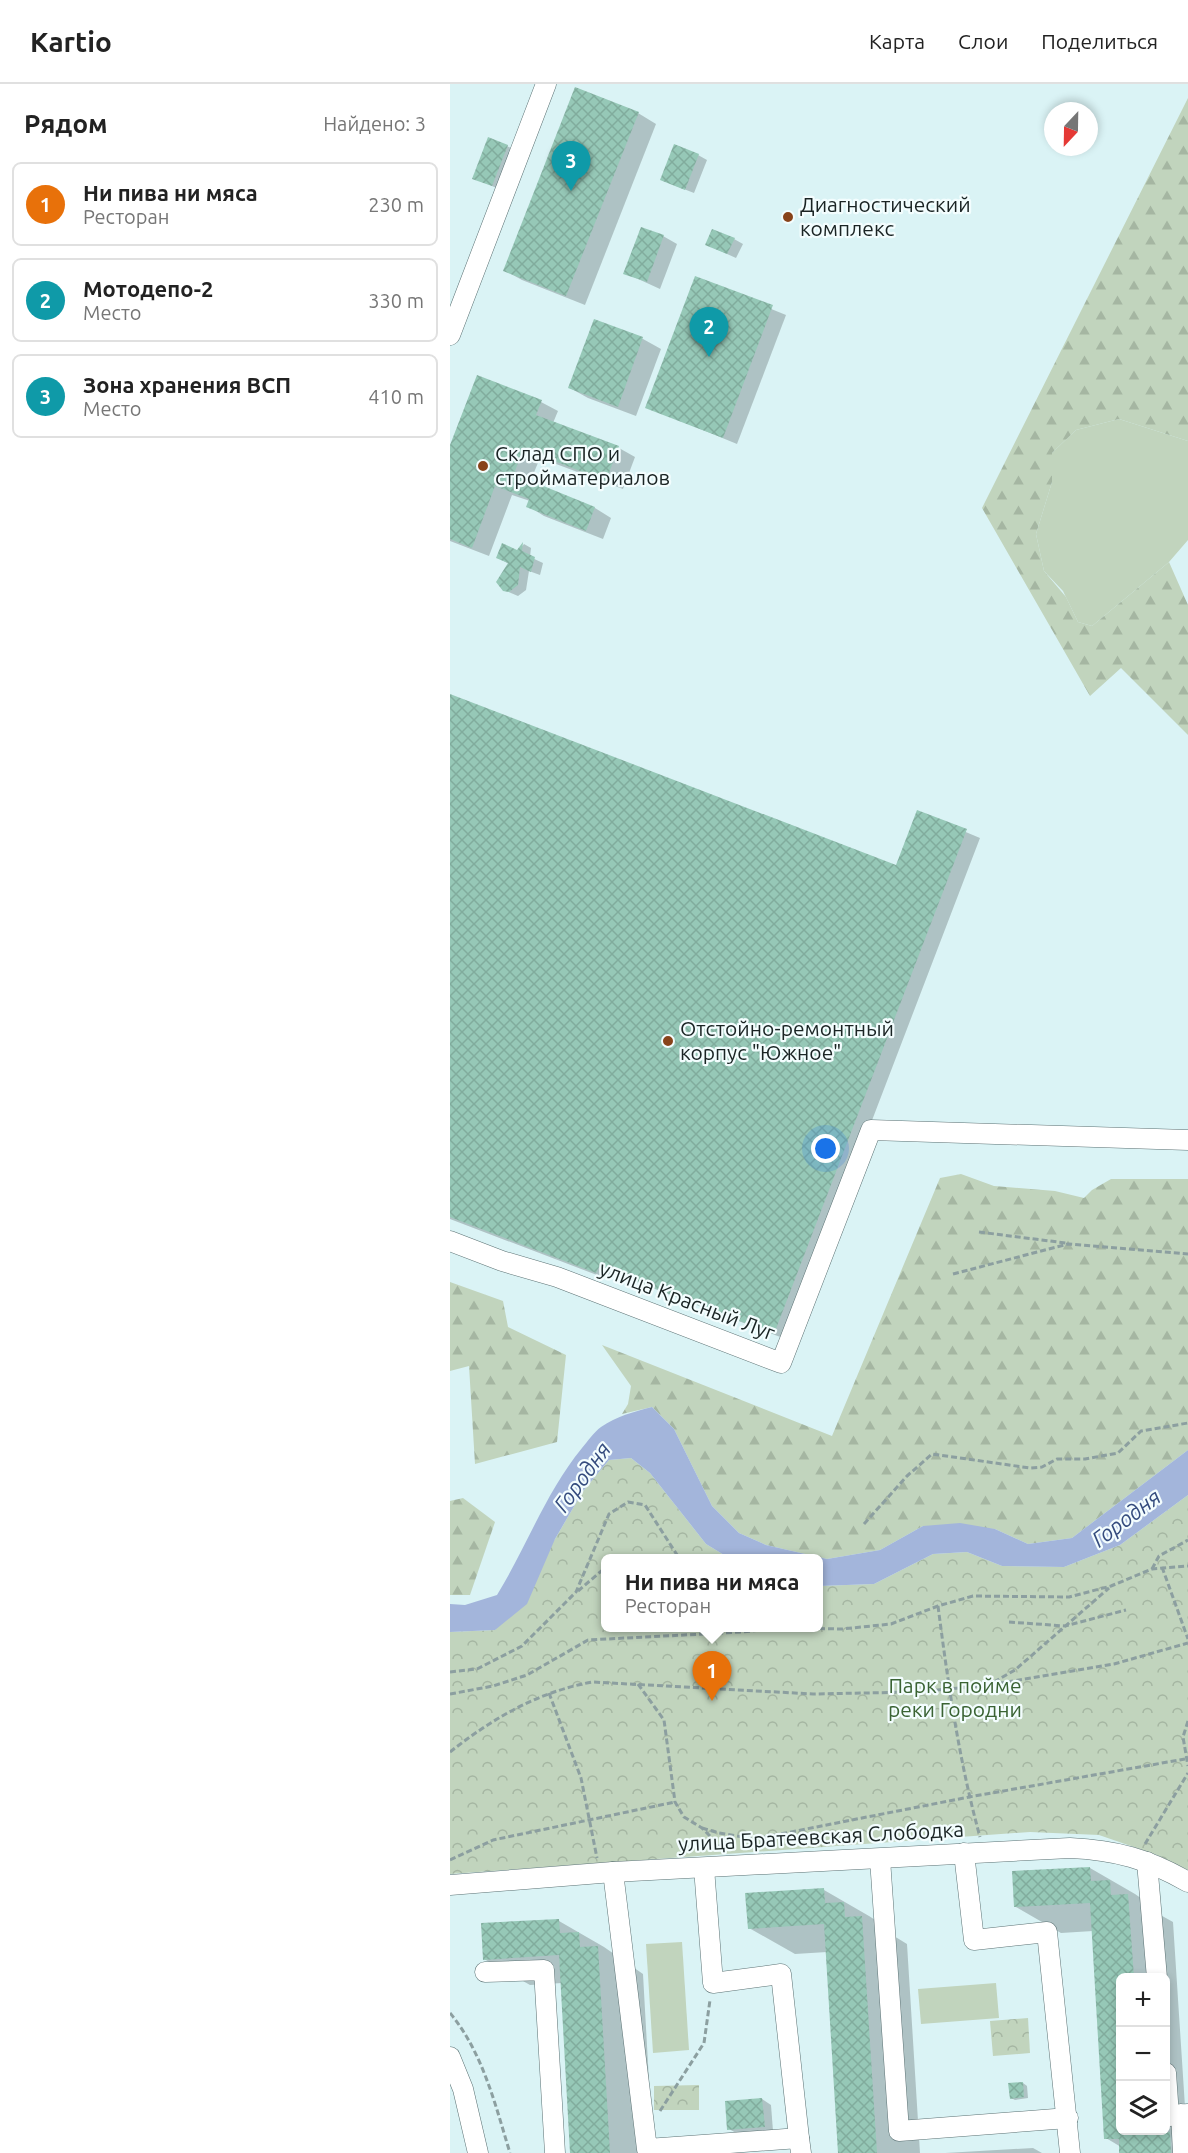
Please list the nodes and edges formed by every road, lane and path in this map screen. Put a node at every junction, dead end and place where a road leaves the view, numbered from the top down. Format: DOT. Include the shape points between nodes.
graph roads {
  1 [pos="546,84"];
  2 [pos="450,336"];
  3 [pos="1188,1140"];
  4 [pos="979,1232"];
  5 [pos="450,1241"];
  6 [pos="1068,1244"];
  7 [pos="1188,1254"];
  8 [pos="953,1274"];
  9 [pos="1188,1423"];
  10 [pos="864,1524"];
  11 [pos="1188,1540"];
  12 [pos="676,1554"];
  13 [pos="1188,1566"];
  14 [pos="1162,1567"];
  15 [pos="1152,1569"];
  16 [pos="601,1571"];
  17 [pos="1111,1586"];
  18 [pos="576,1592"];
  19 [pos="938,1605"];
  20 [pos="1126,1610"];
  21 [pos="1009,1622"];
  22 [pos="1065,1626"];
  23 [pos="823,1629"];
  24 [pos="742,1632"];
  25 [pos="1188,1641"];
  26 [pos="450,1672"];
  27 [pos="638,1684"];
  28 [pos="990,1684"];
  29 [pos="948,1687"];
  30 [pos="549,1693"];
  31 [pos="450,1694"];
  32 [pos="1188,1721"];
  33 [pos="450,1752"];
  34 [pos="1185,1759"];
  35 [pos="1188,1766"];
  36 [pos="1188,1773"];
  37 [pos="969,1797"];
  38 [pos="675,1802"];
  39 [pos="590,1819"];
  40 [pos="702,1827"];
  41 [pos="725,1851"];
  42 [pos="984,1851"];
  43 [pos="964,1853"];
  44 [pos="1144,1857"];
  45 [pos="880,1859"];
  46 [pos="450,1860"];
  47 [pos="704,1868"];
  48 [pos="606,1872"];
  49 [pos="1188,1882"];
  50 [pos="450,1885"];
  51 [pos="485,1972"];
  52 [pos="1157,1973"];
  53 [pos="713,1983"];
  54 [pos="450,2013"];
  55 [pos="450,2057"];
  56 [pos="1167,2081"];
  57 [pos="1184,2114"];
  58 [pos="1068,2118"];
  59 [pos="653,2145"];
  60 [pos="800,2146"];
  61 [pos="478,2153"];
  62 [pos="510,2153"];
  63 [pos="555,2153"];
  64 [pos="1070,2153"];
  65 [pos="1183,2153"];
  1 -- 2 [label="street"];
  3 -- 5 [label="street, улица Красный Луг" via="871,1130 781,1362"];
  4 -- 6 [label="path"];
  6 -- 7 [label="path"];
  6 -- 8 [label="path"];
  9 -- 10 [label="path" via="1142,1431 1118,1453 1057,1460 1042,1467 932,1454"];
  11 -- 15 [label="path" via="1159,1556"];
  12 -- 18 [label="path" via="645,1505 628,1502 609,1514"];
  13 -- 14 [label="path"];
  14 -- 15 [label="path"];
  14 -- 25 [label="path"];
  15 -- 17 [label="path"];
  16 -- 18 [label="path"];
  17 -- 19 [label="path" via="1069,1597 973,1596"];
  17 -- 22 [label="path"];
  18 -- 26 [label="path" via="522,1646 477,1669"];
  19 -- 23 [label="path" via="891,1624"];
  19 -- 29 [label="path"];
  20 -- 22 [label="path"];
  21 -- 22 [label="path"];
  22 -- 28 [label="path" via="1015,1670"];
  24 -- 31 [label="path" via="588,1640 527,1675"];
  25 -- 28 [label="path" via="1114,1664"];
  27 -- 29 [label="path" via="813,1694 916,1692"];
  27 -- 30 [label="path" via="592,1682"];
  27 -- 38 [label="path" via="664,1720"];
  28 -- 29 [label="path"];
  29 -- 37 [label="path"];
  30 -- 33 [label="path" via="512,1709"];
  30 -- 39 [label="path" via="581,1778"];
  32 -- 34 [label="path" via="1183,1737"];
  34 -- 35 [label="path"];
  34 -- 37 [label="path"];
  36 -- 44 [label="path"];
  37 -- 40 [label="path" via="755,1839"];
  37 -- 42 [label="path"];
  38 -- 39 [label="path"];
  38 -- 40 [label="path" via="684,1817"];
  39 -- 46 [label="path" via="493,1840"];
  39 -- 48 [label="path"];
  40 -- 41 [label="path"];
  42 -- 43 [label="street, улица Братеевская Слободка"];
  42 -- 44 [label="street, улица Братеевская Слободка" via="1070,1848"];
  43 -- 45 [label="street, улица Братеевская Слободка"];
  43 -- 58 [label="street" via="974,1940 1047,1932"];
  44 -- 49 [label="street, улица Братеевская Слободка"];
  44 -- 52 [label="street"];
  45 -- 47 [label="street, улица Братеевская Слободка"];
  45 -- 58 [label="street" via="899,2131"];
  47 -- 48 [label="street, улица Братеевская Слободка"];
  47 -- 53 [label="street"];
  48 -- 50 [label="street, улица Братеевская Слободка"];
  48 -- 59 [label="street"];
  51 -- 63 [label="street" via="544,1970"];
  53 -- 59 [label="path" via="704,2043"];
  53 -- 60 [label="street" via="781,1974"];
  54 -- 62 [label="path" via="469,2036"];
  55 -- 61 [label="street" via="463,2089"];
  56 -- 57 [label="street" via="1169,2116"];
  57 -- 65 [label="street"];
  58 -- 64 [label="street"];
  59 -- 60 [label="street"];
}
